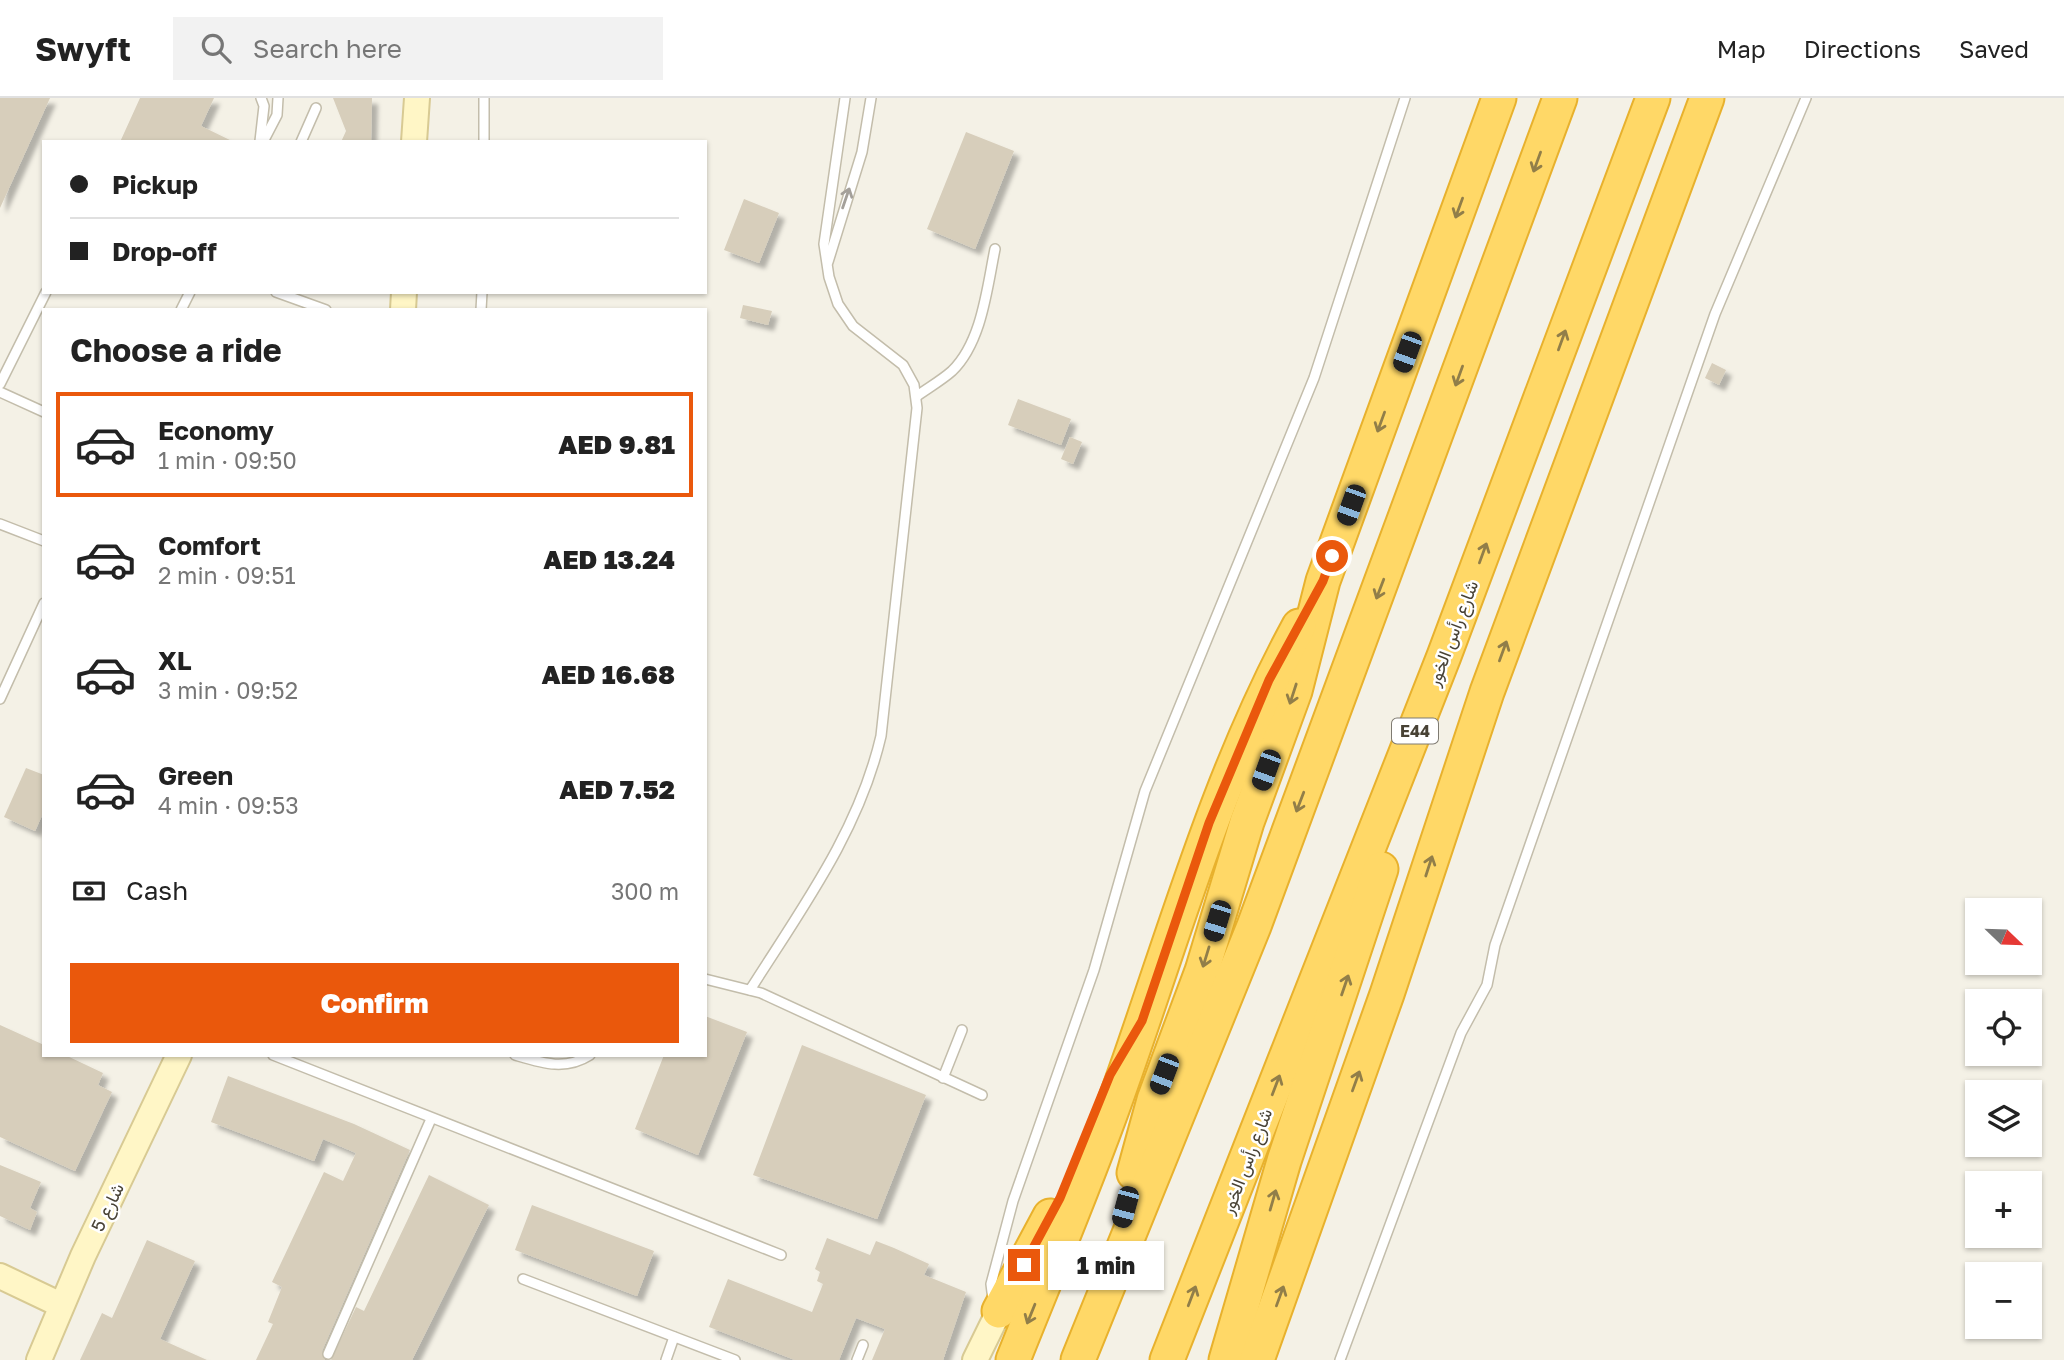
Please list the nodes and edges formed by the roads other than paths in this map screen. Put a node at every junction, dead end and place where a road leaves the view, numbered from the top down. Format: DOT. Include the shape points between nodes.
graph roads {
  1 [pos="261,98"];
  2 [pos="278,98"];
  3 [pos="417,98"];
  4 [pos="484,98"];
  5 [pos="845,98"];
  6 [pos="871,98"];
  7 [pos="1405,98"];
  8 [pos="1499,98"];
  9 [pos="1560,98"];
  10 [pos="1653,98"];
  11 [pos="1707,98"];
  12 [pos="1806,98"];
  13 [pos="316,108"];
  14 [pos="261,140"];
  15 [pos="262,140"];
  16 [pos="302,140"];
  17 [pos="414,140"];
  18 [pos="484,140"];
  19 [pos="995,249"];
  20 [pos="828,264"];
  21 [pos="45,294"];
  22 [pos="282,294"];
  23 [pos="321,308"];
  24 [pos="0,384"];
  25 [pos="0,393"];
  26 [pos="917,396"];
  27 [pos="42,411"];
  28 [pos="0,524"];
  29 [pos="42,540"];
  30 [pos="1323,581"];
  31 [pos="42,607"];
  32 [pos="1444,656"];
  33 [pos="0,699"];
  34 [pos="707,979"];
  35 [pos="750,990"];
  36 [pos="1142,1021"];
  37 [pos="962,1030"];
  38 [pos="178,1057"];
  39 [pos="278,1057"];
  40 [pos="523,1057"];
  41 [pos="587,1057"];
  42 [pos="943,1077"];
  43 [pos="982,1095"];
  44 [pos="431,1119"];
  45 [pos="780,1255"];
  46 [pos="0,1276"];
  47 [pos="523,1279"];
  48 [pos="61,1305"];
  49 [pos="999,1311"];
  50 [pos="1097,1314"];
  51 [pos="674,1337"];
  52 [pos="863,1345"];
  53 [pos="328,1354"];
  54 [pos="40,1360"];
  55 [pos="666,1360"];
  56 [pos="735,1360"];
  57 [pos="857,1360"];
  58 [pos="975,1360"];
  59 [pos="1013,1360"];
  60 [pos="1078,1360"];
  61 [pos="1167,1360"];
  62 [pos="1226,1360"];
  63 [pos="1257,1360"];
  64 [pos="1340,1360"];
  1 -- 14 [label="lane"];
  2 -- 15 [label="lane" via="277,115"];
  3 -- 17 [label="street"];
  4 -- 18 [label="lane"];
  5 -- 20 [label="lane" via="824,244"];
  20 -- 6 [label="lane, one-way" via="862,152"];
  7 -- 49 [label="lane" via="1314,378 1138,810 1094,970 1001,1242 990,1290"];
  8 -- 30 [label="highway, one-way"];
  9 -- 50 [label="highway, one-way" via="1254,926"];
  32 -- 10 [label="highway, شارع رأس الخور / E44, one-way"];
  63 -- 11 [label="highway, one-way" via="1387,994 1487,692"];
  12 -- 64 [label="lane" via="1716,314 1495,945 1487,985 1461,1033"];
  13 -- 16 [label="lane"];
  19 -- 26 [label="lane" via="966,351 953,370"];
  20 -- 26 [label="lane" via="833,291 845,315 863,336 903,365"];
  21 -- 24 [label="lane"];
  22 -- 23 [label="lane"];
  25 -- 27 [label="lane"];
  26 -- 35 [label="lane" via="875,762 846,836"];
  28 -- 29 [label="lane"];
  30 -- 36 [label="highway" via="1269,680 1209,823"];
  30 -- 50 [label="highway, one-way" via="1295,691 1154,1100"];
  31 -- 33 [label="lane"];
  61 -- 32 [label="highway, شارع رأس الخور / E44, one-way"];
  62 -- 32 [label="highway, one-way" via="1284,1161 1363,931"];
  34 -- 35 [label="lane"];
  35 -- 42 [label="lane"];
  36 -- 49 [label="highway" via="1110,1075 1060,1198"];
  36 -- 59 [label="highway, one-way" via="1114,1105"];
  37 -- 42 [label="lane"];
  38 -- 48 [label="street, شارع 5"];
  39 -- 44 [label="lane"];
  40 -- 41 [label="lane" via="559,1066"];
  42 -- 43 [label="lane"];
  44 -- 45 [label="lane"];
  44 -- 53 [label="lane"];
  46 -- 48 [label="street"];
  47 -- 51 [label="lane"];
  48 -- 54 [label="street, شارع 5"];
  49 -- 58 [label="street"];
  50 -- 60 [label="highway"];
  51 -- 55 [label="lane"];
  51 -- 56 [label="lane"];
  52 -- 57 [label="lane"];
}
